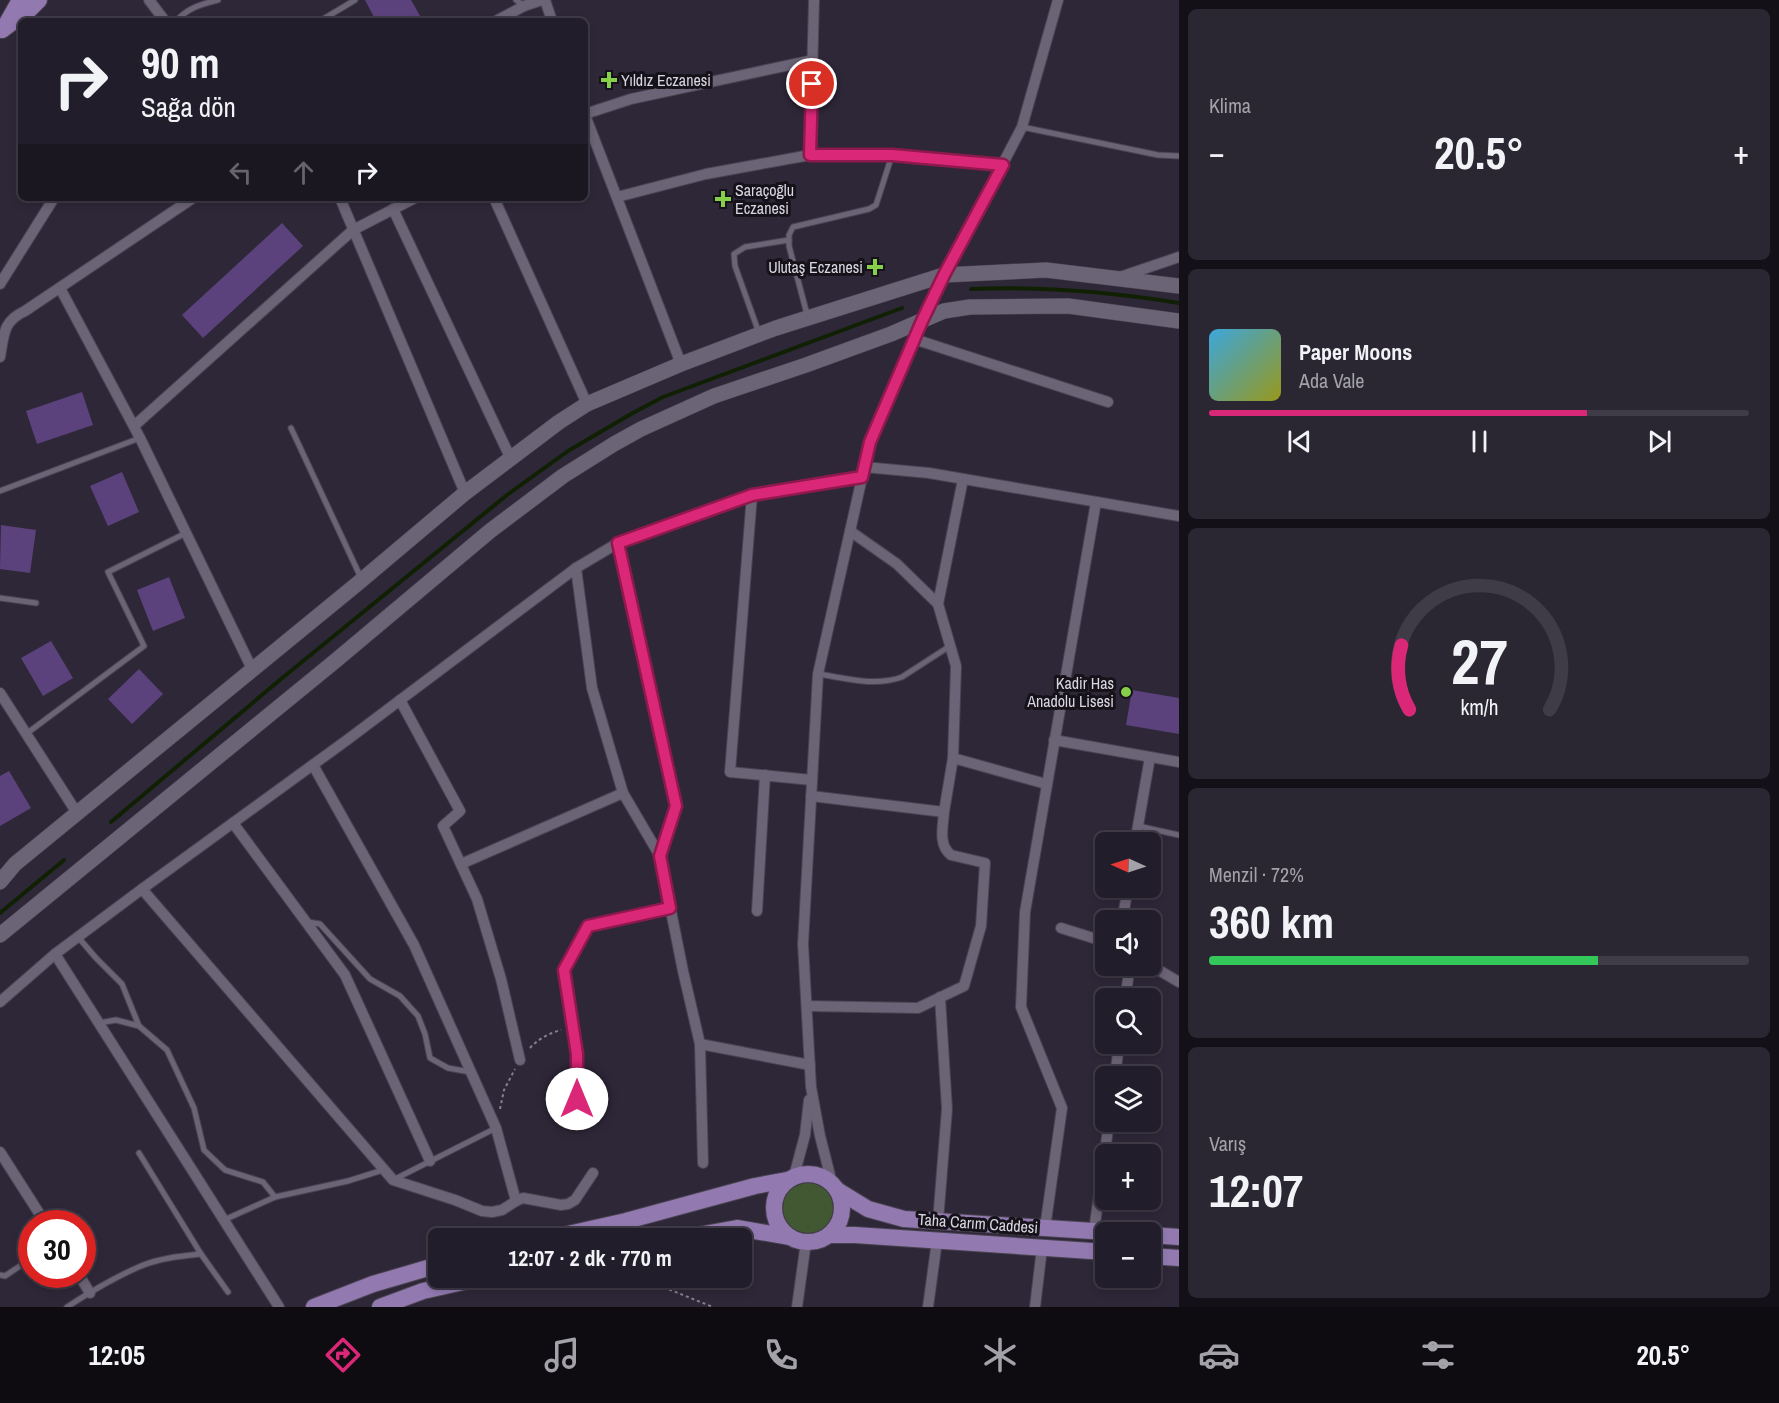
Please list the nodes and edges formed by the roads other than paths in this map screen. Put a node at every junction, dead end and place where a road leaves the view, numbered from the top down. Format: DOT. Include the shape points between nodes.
graph roads {
  1 [pos="20,0"];
  2 [pos="39,0"];
  3 [pos="149,0"];
  4 [pos="218,0"];
  5 [pos="355,0"];
  6 [pos="543,0"];
  7 [pos="814,0"];
  8 [pos="1058,0"];
  9 [pos="520,3"];
  10 [pos="19,18"];
  11 [pos="163,18"];
  12 [pos="180,18"];
  13 [pos="325,18"];
  14 [pos="500,18"];
  15 [pos="551,18"];
  16 [pos="18,19"];
  17 [pos="1,32"];
  18 [pos="813,60"];
  19 [pos="588,114"];
  20 [pos="588,123"];
  21 [pos="1022,127"];
  22 [pos="810,155"];
  23 [pos="892,155"];
  24 [pos="1179,156"];
  25 [pos="1003,165"];
  26 [pos="617,197"];
  27 [pos="52,201"];
  28 [pos="189,201"];
  29 [pos="341,201"];
  30 [pos="409,201"];
  31 [pos="495,201"];
  32 [pos="393,209"];
  33 [pos="353,230"];
  34 [pos="789,240"];
  35 [pos="1179,257"];
  36 [pos="944,275"];
  37 [pos="1117,278"];
  38 [pos="0,284"];
  39 [pos="1179,286"];
  40 [pos="60,288"];
  41 [pos="0,314"];
  42 [pos="808,318"];
  43 [pos="922,321"];
  44 [pos="1179,321"];
  45 [pos="9,322"];
  46 [pos="759,335"];
  47 [pos="914,339"];
  48 [pos="0,357"];
  49 [pos="681,364"];
  50 [pos="1108,402"];
  51 [pos="587,404"];
  52 [pos="134,426"];
  53 [pos="291,428"];
  54 [pos="140,438"];
  55 [pos="510,457"];
  56 [pos="863,472"];
  57 [pos="963,479"];
  58 [pos="0,491"];
  59 [pos="465,493"];
  60 [pos="752,495"];
  61 [pos="1096,502"];
  62 [pos="1179,516"];
  63 [pos="850,531"];
  64 [pos="186,533"];
  65 [pos="618,543"];
  66 [pos="576,568"];
  67 [pos="362,580"];
  68 [pos="0,598"];
  69 [pos="36,603"];
  70 [pos="938,604"];
  71 [pos="950,646"];
  72 [pos="252,669"];
  73 [pos="818,674"];
  74 [pos="0,693"];
  75 [pos="400,700"];
  76 [pos="26,734"];
  77 [pos="1054,740"];
  78 [pos="1150,757"];
  79 [pos="953,758"];
  80 [pos="1179,762"];
  81 [pos="313,765"];
  82 [pos="765,775"];
  83 [pos="812,780"];
  84 [pos="1046,784"];
  85 [pos="623,793"];
  86 [pos="811,796"];
  87 [pos="944,812"];
  88 [pos="77,813"];
  89 [pos="233,823"];
  90 [pos="1138,826"];
  91 [pos="1137,832"];
  92 [pos="1179,835"];
  93 [pos="660,856"];
  94 [pos="461,864"];
  95 [pos="0,882"];
  96 [pos="142,889"];
  97 [pos="670,908"];
  98 [pos="757,911"];
  99 [pos="306,922"];
  100 [pos="1061,928"];
  101 [pos="0,935"];
  102 [pos="78,937"];
  103 [pos="1095,939"];
  104 [pos="55,954"];
  105 [pos="1161,971"];
  106 [pos="1179,982"];
  107 [pos="940,997"];
  108 [pos="0,1002"];
  109 [pos="807,1006"];
  110 [pos="99,1023"];
  111 [pos="140,1026"];
  112 [pos="700,1044"];
  113 [pos="520,1060"];
  114 [pos="810,1065"];
  115 [pos="471,1072"];
  116 [pos="811,1087"];
  117 [pos="577,1122"];
  118 [pos="496,1128"];
  119 [pos="1108,1132"];
  120 [pos="0,1152"];
  121 [pos="139,1153"];
  122 [pos="430,1161"];
  123 [pos="703,1163"];
  124 [pos="384,1169"];
  125 [pos="593,1173"];
  126 [pos="790,1178"];
  127 [pos="393,1180"];
  128 [pos="835,1186"];
  129 [pos="275,1197"];
  130 [pos="516,1201"];
  131 [pos="37,1210"];
  132 [pos="224,1220"];
  133 [pos="938,1221"];
  134 [pos="595,1228"];
  135 [pos="1045,1228"];
  136 [pos="752,1231"];
  137 [pos="1094,1231"];
  138 [pos="829,1235"];
  139 [pos="1161,1235"];
  140 [pos="1179,1236"];
  141 [pos="798,1240"];
  142 [pos="937,1241"];
  143 [pos="1042,1248"];
  144 [pos="1095,1251"];
  145 [pos="201,1254"];
  146 [pos="1161,1257"];
  147 [pos="1179,1258"];
  148 [pos="18,1267"];
  149 [pos="428,1267"];
  150 [pos="0,1275"];
  151 [pos="87,1288"];
  152 [pos="436,1288"];
  153 [pos="228,1292"];
  154 [pos="90,1293"];
  155 [pos="67,1307"];
  156 [pos="279,1307"];
  157 [pos="314,1307"];
  158 [pos="380,1307"];
  159 [pos="796,1307"];
  160 [pos="928,1307"];
  161 [pos="1035,1307"];
  1 -- 17 [label="main road"];
  2 -- 10 [label="main road"];
  3 -- 11 [label="street"];
  4 -- 12 [label="lane" via="189,10"];
  5 -- 13 [label="lane"];
  6 -- 9 [label="street"];
  6 -- 15 [label="street"];
  7 -- 18 [label="street"];
  8 -- 21 [label="street"];
  9 -- 14 [label="street"];
  16 -- 17 [label="main road"];
  18 -- 19 [label="street" via="631,99"];
  18 -- 22 [label="street"];
  20 -- 26 [label="street"];
  21 -- 24 [label="lane"];
  21 -- 25 [label="street"];
  22 -- 23 [label="street"];
  22 -- 26 [label="street" via="706,174"];
  23 -- 25 [label="street"];
  23 -- 34 [label="lane" via="876,205 793,227"];
  25 -- 36 [label="street"];
  26 -- 49 [label="street"];
  27 -- 38 [label="street"];
  28 -- 40 [label="street"];
  29 -- 33 [label="street"];
  30 -- 32 [label="street"];
  31 -- 51 [label="street"];
  32 -- 33 [label="street"];
  32 -- 55 [label="street"];
  33 -- 52 [label="street"];
  33 -- 59 [label="street"];
  34 -- 42 [label="lane"];
  34 -- 46 [label="lane" via="745,247 734,254"];
  35 -- 37 [label="street"];
  36 -- 37 [label="main road" via="1046,270"];
  36 -- 42 [label="main road"];
  36 -- 43 [label="street"];
  37 -- 39 [label="main road"];
  40 -- 45 [label="street"];
  40 -- 52 [label="street"];
  41 -- 45 [label="street"];
  42 -- 46 [label="main road"];
  43 -- 44 [label="main road" via="944,310 970,307 1068,306"];
  43 -- 47 [label="street"];
  43 -- 101 [label="main road" via="683,409 614,444 563,476 490,531"];
  45 -- 48 [label="street"];
  46 -- 49 [label="main road"];
  47 -- 50 [label="street"];
  47 -- 56 [label="street" via="870,442"];
  49 -- 51 [label="main road"];
  51 -- 55 [label="main road"];
  52 -- 54 [label="street"];
  53 -- 67 [label="lane"];
  54 -- 58 [label="lane"];
  54 -- 64 [label="street"];
  55 -- 59 [label="main road"];
  56 -- 57 [label="street" via="929,473"];
  56 -- 60 [label="street"];
  56 -- 63 [label="street"];
  57 -- 61 [label="street"];
  57 -- 70 [label="street"];
  59 -- 67 [label="main road"];
  60 -- 65 [label="street"];
  60 -- 82 [label="street" via="730,772"];
  61 -- 62 [label="street"];
  61 -- 77 [label="street"];
  63 -- 70 [label="street" via="897,564"];
  63 -- 73 [label="street"];
  64 -- 72 [label="street"];
  64 -- 76 [label="lane" via="108,572 144,646"];
  65 -- 66 [label="street"];
  65 -- 93 [label="street" via="676,806"];
  66 -- 75 [label="street"];
  66 -- 85 [label="street" via="592,688"];
  67 -- 72 [label="main road"];
  68 -- 69 [label="lane"];
  70 -- 71 [label="street"];
  71 -- 73 [label="lane" via="893,681"];
  71 -- 79 [label="street" via="956,666"];
  72 -- 88 [label="main road"];
  73 -- 83 [label="street"];
  74 -- 76 [label="street"];
  75 -- 81 [label="street"];
  75 -- 94 [label="street" via="460,811 443,826"];
  76 -- 88 [label="street"];
  77 -- 78 [label="street"];
  77 -- 84 [label="street"];
  78 -- 80 [label="street"];
  78 -- 90 [label="street"];
  79 -- 84 [label="street"];
  79 -- 87 [label="street"];
  81 -- 89 [label="street"];
  81 -- 115 [label="street" via="414,945"];
  82 -- 83 [label="street"];
  82 -- 98 [label="street"];
  83 -- 86 [label="street"];
  84 -- 135 [label="street" via="1025,912 1021,1007 1062,1108"];
  85 -- 93 [label="street"];
  85 -- 94 [label="street"];
  86 -- 87 [label="street"];
  86 -- 109 [label="street" via="803,944"];
  87 -- 107 [label="street" via="943,843 947,852 985,863 981,926 964,986"];
  88 -- 95 [label="main road" via="15,864"];
  89 -- 96 [label="street"];
  89 -- 99 [label="street"];
  90 -- 91 [label="street"];
  90 -- 92 [label="lane"];
  93 -- 97 [label="street"];
  94 -- 113 [label="street" via="477,899 501,978"];
  96 -- 102 [label="street"];
  96 -- 124 [label="street"];
  97 -- 112 [label="street"];
  97 -- 117 [label="street" via="588,926 564,970 577,1054"];
  99 -- 115 [label="lane" via="320,924 370,979 400,996 418,1016 430,1058 448,1068"];
  99 -- 122 [label="street" via="345,975"];
  100 -- 103 [label="street"];
  102 -- 104 [label="street"];
  102 -- 111 [label="lane" via="122,984"];
  104 -- 108 [label="street"];
  104 -- 110 [label="street"];
  105 -- 106 [label="street"];
  107 -- 109 [label="street" via="918,1008"];
  107 -- 133 [label="street" via="947,1109"];
  109 -- 114 [label="street"];
  110 -- 111 [label="lane" via="116,1020"];
  110 -- 132 [label="street"];
  111 -- 129 [label="lane" via="166,1050 194,1108 204,1150 225,1170 263,1182"];
  112 -- 114 [label="street"];
  112 -- 123 [label="street"];
  114 -- 116 [label="street"];
  115 -- 118 [label="street"];
  116 -- 126 [label="street" via="805,1135"];
  116 -- 128 [label="street"];
  118 -- 122 [label="lane"];
  118 -- 130 [label="street"];
  119 -- 137 [label="street"];
  120 -- 131 [label="street"];
  121 -- 145 [label="lane"];
  122 -- 127 [label="lane"];
  124 -- 127 [label="street"];
  124 -- 129 [label="lane"];
  125 -- 130 [label="street" via="568,1204 531,1198"];
  126 -- 128 [label="main road" via="818,1174"];
  126 -- 134 [label="main road"];
  126 -- 141 [label="main road" via="776,1193 773,1210 778,1226"];
  127 -- 130 [label="street" via="482,1211 502,1210"];
  128 -- 133 [label="main road, Taha Carım Caddesi" via="868,1209 904,1219"];
  128 -- 138 [label="main road" via="841,1197 842,1214"];
  129 -- 132 [label="lane"];
  132 -- 156 [label="street"];
  133 -- 135 [label="main road, Taha Carım Caddesi"];
  135 -- 137 [label="main road, Taha Carım Caddesi"];
  136 -- 141 [label="main road"];
  138 -- 141 [label="main road" via="814,1242"];
  138 -- 142 [label="main road, Taha Carım Caddesi"];
  139 -- 140 [label="main road"];
  141 -- 159 [label="street"];
  142 -- 143 [label="main road, Taha Carım Caddesi"];
  142 -- 160 [label="street"];
  143 -- 144 [label="main road, Taha Carım Caddesi"];
  143 -- 161 [label="street"];
  145 -- 153 [label="lane"];
  145 -- 154 [label="lane" via="142,1265"];
  146 -- 147 [label="main road"];
  148 -- 150 [label="lane"];
  149 -- 157 [label="main road"];
  151 -- 154 [label="street"];
  152 -- 158 [label="main road"];
  154 -- 155 [label="lane"];
}
